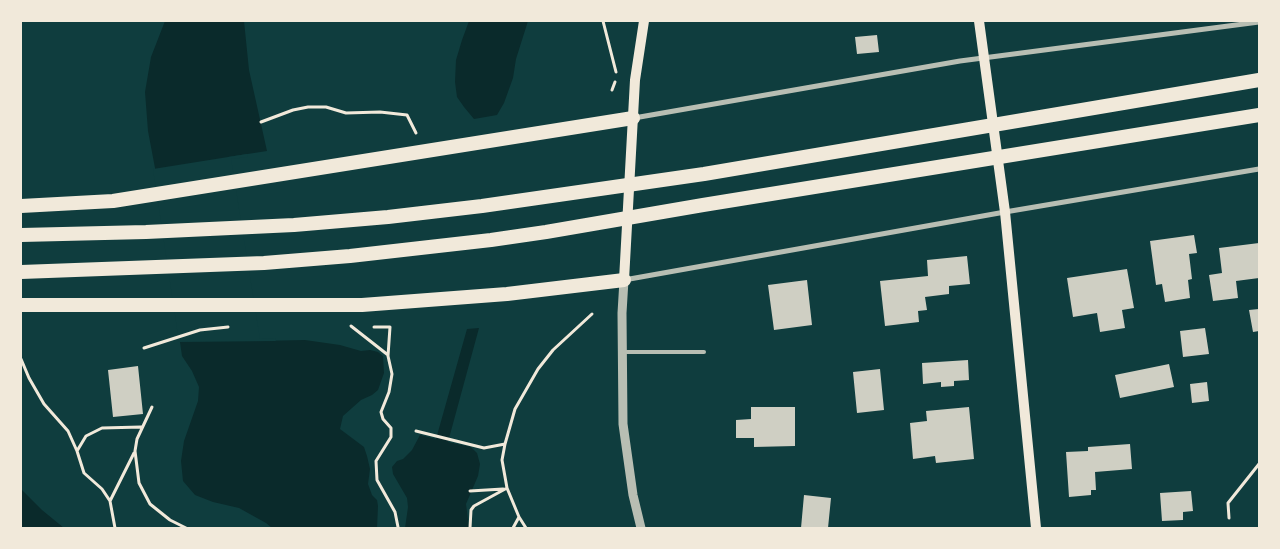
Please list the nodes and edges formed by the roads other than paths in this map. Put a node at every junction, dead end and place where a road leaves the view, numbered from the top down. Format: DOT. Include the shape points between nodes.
graph roads {
  1 [pos="644,21"];
  2 [pos="978,21"];
  3 [pos="1259,22"];
  4 [pos="984,57"];
  5 [pos="1259,80"];
  6 [pos="1259,115"];
  7 [pos="633,118"];
  8 [pos="1259,169"];
  9 [pos="21,206"];
  10 [pos="1005,212"];
  11 [pos="21,235"];
  12 [pos="21,272"];
  13 [pos="624,280"];
  14 [pos="21,305"];
  15 [pos="622,352"];
  16 [pos="704,352"];
  17 [pos="641,528"];
  18 [pos="1036,528"];
  1 -- 7 [label="main road"];
  2 -- 4 [label="main road"];
  3 -- 4 [label="street"];
  4 -- 7 [label="street"];
  4 -- 10 [label="main road"];
  5 -- 11 [label="highway" via="704,174 398,216 258,227"];
  6 -- 12 [label="highway" via="546,232 406,250 264,263"];
  7 -- 9 [label="highway" via="141,196"];
  7 -- 13 [label="main road"];
  8 -- 10 [label="street"];
  10 -- 13 [label="street"];
  10 -- 18 [label="main road"];
  13 -- 14 [label="highway" via="507,294 362,305"];
  13 -- 15 [label="street"];
  15 -- 16 [label="lane"];
  15 -- 17 [label="street" via="626,446"];
}
